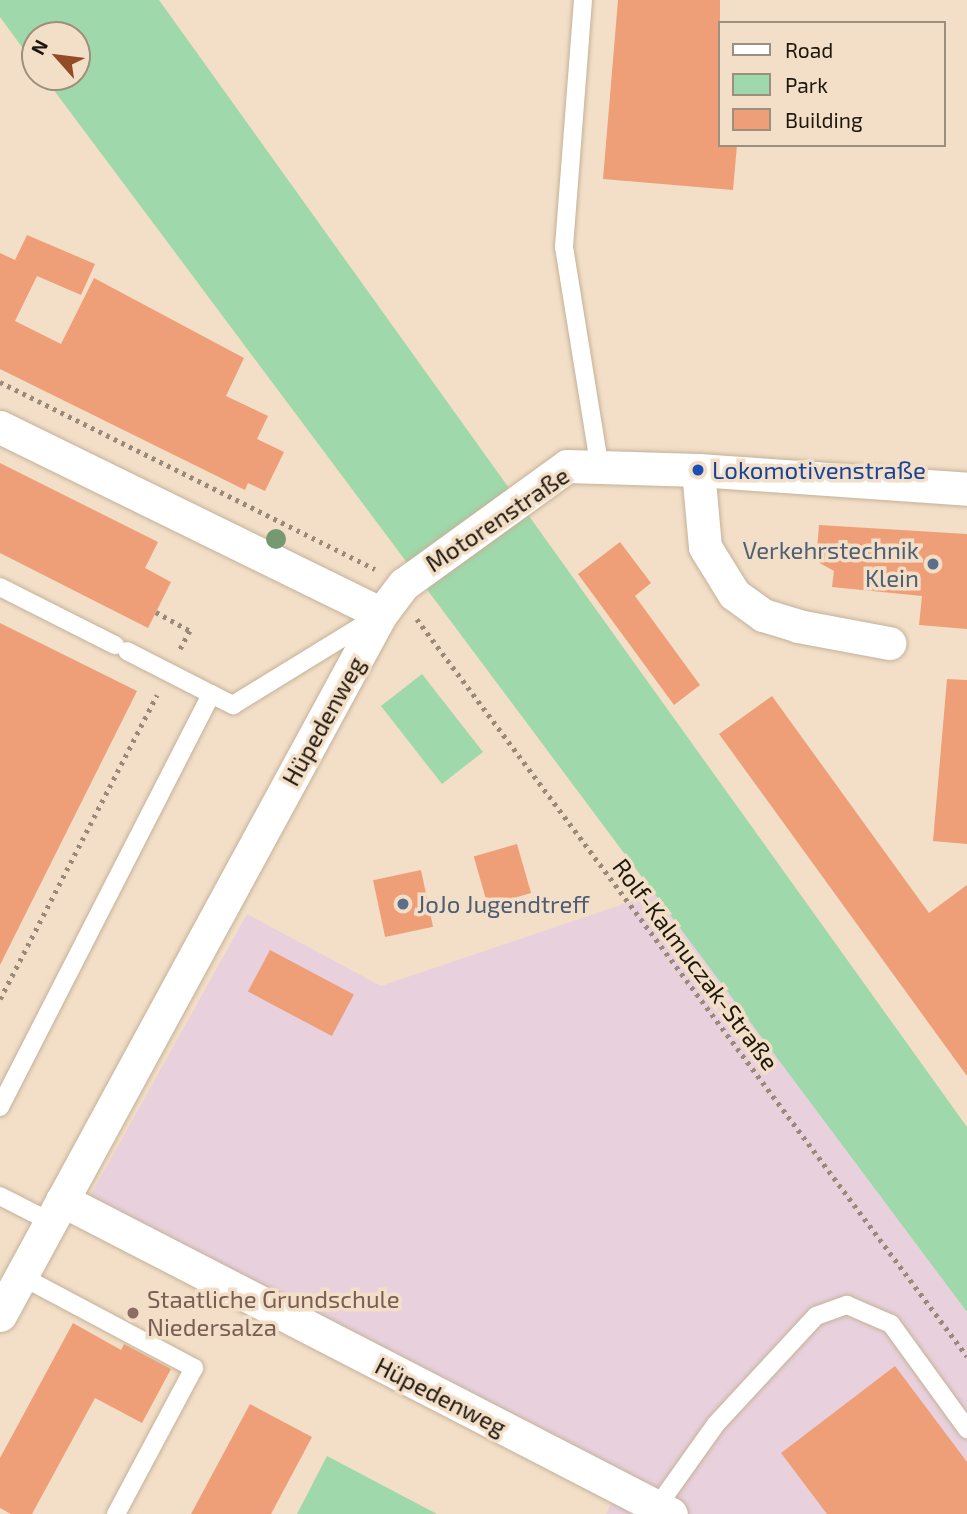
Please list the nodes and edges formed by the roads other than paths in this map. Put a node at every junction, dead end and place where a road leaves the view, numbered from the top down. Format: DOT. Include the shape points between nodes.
graph roads {
  1 [pos="583,0"];
  2 [pos="0,427"];
  3 [pos="599,464"];
  4 [pos="698,470"];
  5 [pos="967,489"];
  6 [pos="0,587"];
  7 [pos="394,597"];
  8 [pos="889,643"];
  9 [pos="211,694"];
  10 [pos="0,1107"];
  11 [pos="0,1196"];
  12 [pos="56,1211"];
  13 [pos="21,1276"];
  14 [pos="0,1315"];
  15 [pos="967,1429"];
  16 [pos="664,1510"];
  17 [pos="116,1514"];
  1 -- 3 [label="lane" via="564,247"];
  2 -- 7 [label="street"];
  3 -- 4 [label="street, Motorenstraße"];
  3 -- 7 [label="street, Motorenstraße" via="567,466"];
  4 -- 5 [label="street, Motorenstraße"];
  4 -- 8 [label="street" via="705,547 734,594 763,615"];
  6 -- 9 [label="lane"];
  7 -- 9 [label="lane" via="233,705"];
  7 -- 12 [label="street, Hüpedenweg"];
  9 -- 10 [label="lane"];
  11 -- 12 [label="lane"];
  12 -- 13 [label="street, Hüpedenweg"];
  12 -- 16 [label="street, Hüpedenweg"];
  13 -- 14 [label="street, Hüpedenweg"];
  13 -- 17 [label="lane" via="194,1368"];
  15 -- 16 [label="lane" via="891,1324 847,1305 816,1316 716,1424"];
}
